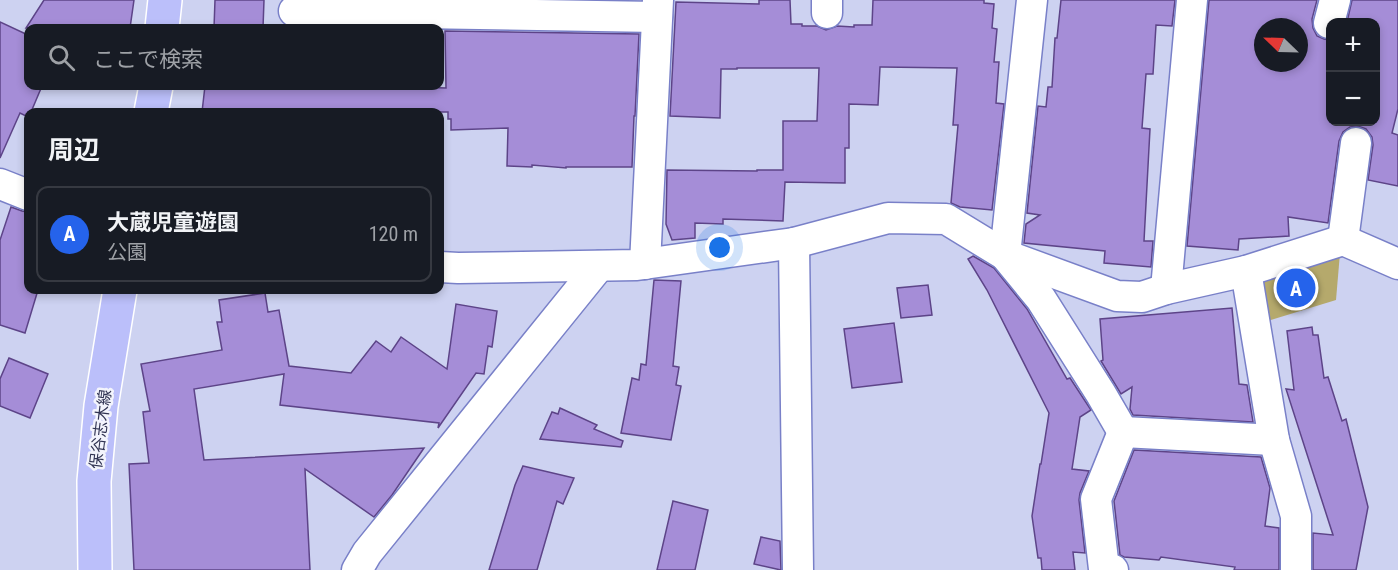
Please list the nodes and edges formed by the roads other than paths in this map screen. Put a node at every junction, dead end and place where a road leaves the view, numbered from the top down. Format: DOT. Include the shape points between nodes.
graph roads {
  1 [pos="165,0"];
  2 [pos="1032,0"];
  3 [pos="1192,0"];
  4 [pos="657,8"];
  5 [pos="294,11"];
  6 [pos="162,24"];
  7 [pos="155,90"];
  8 [pos="152,108"];
  9 [pos="1356,143"];
  10 [pos="0,184"];
  11 [pos="24,193"];
  12 [pos="1343,240"];
  13 [pos="794,243"];
  14 [pos="1005,255"];
  15 [pos="645,264"];
  16 [pos="1398,264"];
  17 [pos="599,266"];
  18 [pos="444,267"];
  19 [pos="1246,271"];
  20 [pos="1166,289"];
  21 [pos="119,294"];
  22 [pos="1123,432"];
  23 [pos="1274,440"];
  24 [pos="95,570"];
  25 [pos="357,570"];
  26 [pos="798,570"];
  27 [pos="1113,570"];
  28 [pos="1296,570"];
  1 -- 6 [label="main road"];
  2 -- 14 [label="street"];
  3 -- 20 [label="street"];
  4 -- 5 [label="street"];
  4 -- 15 [label="street"];
  7 -- 8 [label="main road"];
  9 -- 12 [label="street"];
  10 -- 11 [label="street"];
  12 -- 16 [label="street"];
  12 -- 19 [label="street"];
  13 -- 14 [label="street" via="888,218 946,219"];
  13 -- 15 [label="street"];
  13 -- 26 [label="street"];
  14 -- 20 [label="street" via="1117,296 1142,297"];
  14 -- 22 [label="street" via="1041,299"];
  15 -- 17 [label="street"];
  17 -- 18 [label="street"];
  17 -- 25 [label="street"];
  19 -- 20 [label="street"];
  19 -- 23 [label="street"];
  21 -- 24 [label="main road, 保谷志木線" via="101,406 94,481"];
  22 -- 23 [label="street"];
  22 -- 27 [label="street" via="1096,499 1104,568"];
  23 -- 28 [label="street" via="1296,516"];
}
